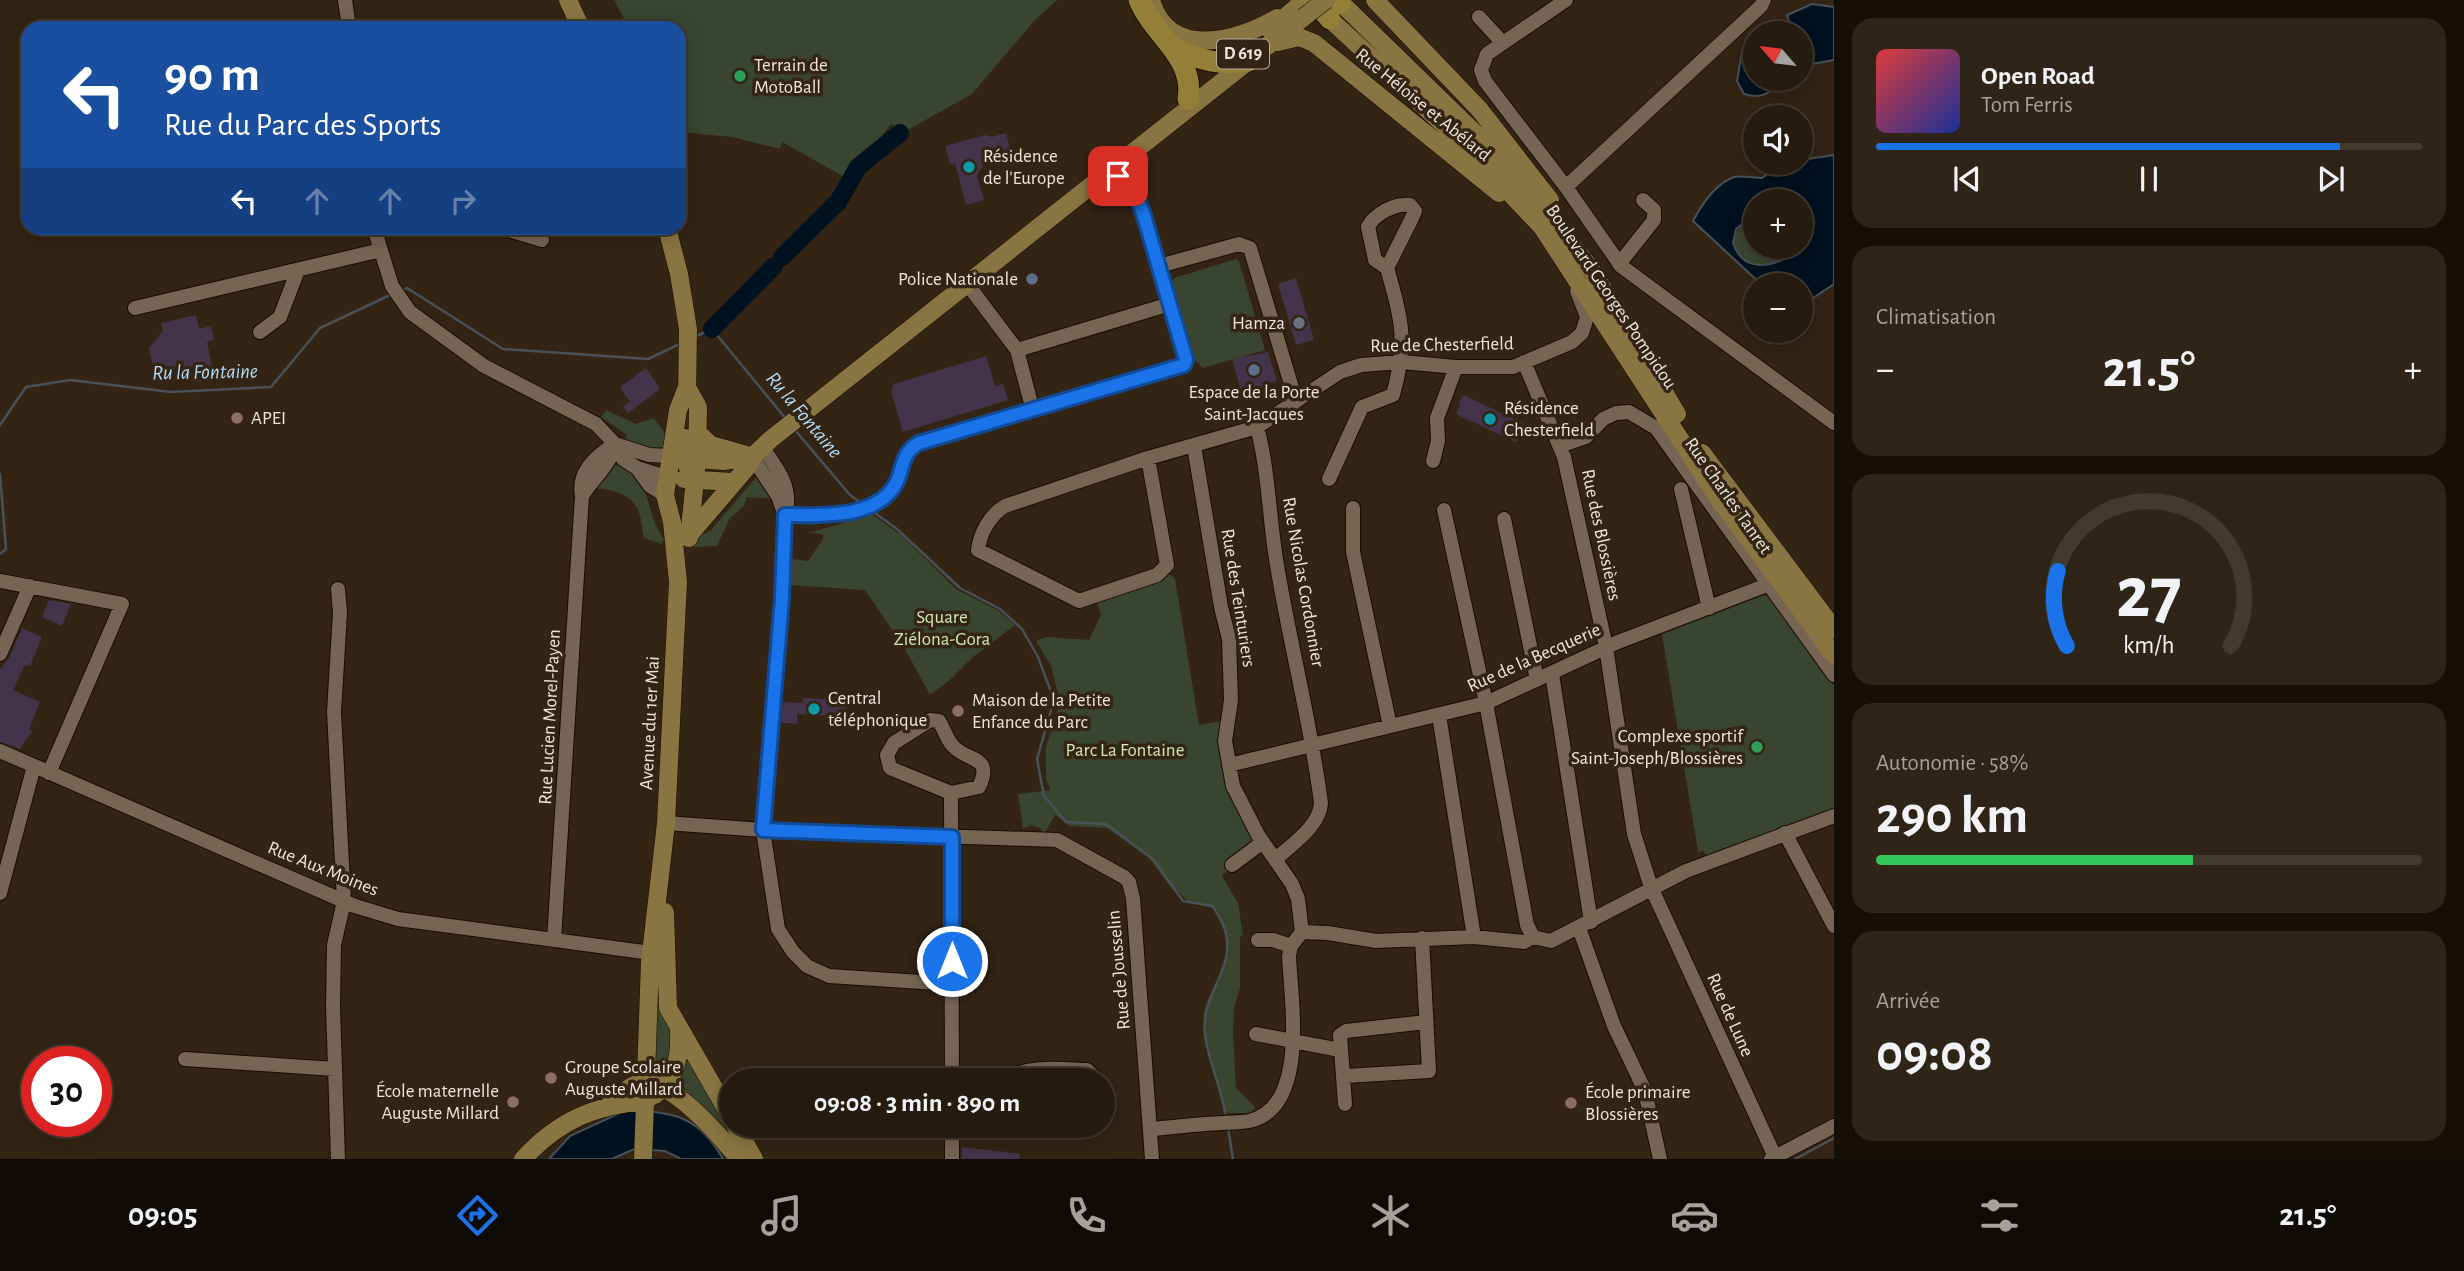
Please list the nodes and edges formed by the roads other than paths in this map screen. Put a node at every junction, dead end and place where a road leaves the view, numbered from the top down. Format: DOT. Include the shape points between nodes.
graph roads {
  1 [pos="345,0"];
  2 [pos="568,0"];
  3 [pos="1139,0"];
  4 [pos="1151,0"];
  5 [pos="1375,0"];
  6 [pos="1566,0"];
  7 [pos="1764,0"];
  8 [pos="1334,4"];
  9 [pos="1306,5"];
  10 [pos="1479,17"];
  11 [pos="348,21"];
  12 [pos="578,21"];
  13 [pos="1502,42"];
  14 [pos="1271,43"];
  15 [pos="1174,48"];
  16 [pos="1240,63"];
  17 [pos="1188,99"];
  18 [pos="1173,120"];
  19 [pos="1113,170"];
  20 [pos="1566,187"];
  21 [pos="1643,200"];
  22 [pos="1542,227"];
  23 [pos="376,235"];
  24 [pos="525,235"];
  25 [pos="669,235"];
  26 [pos="542,240"];
  27 [pos="381,250"];
  28 [pos="1561,255"];
  29 [pos="1619,264"];
  30 [pos="1159,266"];
  31 [pos="1387,268"];
  32 [pos="298,270"];
  33 [pos="1593,272"];
  34 [pos="968,285"];
  35 [pos="1170,304"];
  36 [pos="135,308"];
  37 [pos="260,332"];
  38 [pos="1017,350"];
  39 [pos="1402,362"];
  40 [pos="1524,362"];
  41 [pos="1456,367"];
  42 [pos="687,387"];
  43 [pos="1298,397"];
  44 [pos="1033,411"];
  45 [pos="1834,422"];
  46 [pos="1257,427"];
  47 [pos="698,433"];
  48 [pos="615,444"];
  49 [pos="1194,446"];
  50 [pos="1560,446"];
  51 [pos="757,452"];
  52 [pos="682,453"];
  53 [pos="1149,458"];
  54 [pos="1433,461"];
  55 [pos="1329,479"];
  56 [pos="695,480"];
  57 [pos="733,482"];
  58 [pos="667,486"];
  59 [pos="1681,489"];
  60 [pos="1353,508"];
  61 [pos="1444,510"];
  62 [pos="785,515"];
  63 [pos="1504,519"];
  64 [pos="690,534"];
  65 [pos="0,581"];
  66 [pos="678,582"];
  67 [pos="1767,584"];
  68 [pos="30,586"];
  69 [pos="338,589"];
  70 [pos="1709,608"];
  71 [pos="1834,629"];
  72 [pos="1605,648"];
  73 [pos="0,654"];
  74 [pos="1834,655"];
  75 [pos="1552,674"];
  76 [pos="1834,675"];
  77 [pos="1537,680"];
  78 [pos="1486,703"];
  79 [pos="1439,715"];
  80 [pos="1390,726"];
  81 [pos="1314,744"];
  82 [pos="0,751"];
  83 [pos="1228,765"];
  84 [pos="34,766"];
  85 [pos="49,773"];
  86 [pos="951,793"];
  87 [pos="1834,816"];
  88 [pos="666,823"];
  89 [pos="763,830"];
  90 [pos="1785,833"];
  91 [pos="952,837"];
  92 [pos="1263,842"];
  93 [pos="1276,859"];
  94 [pos="1232,865"];
  95 [pos="662,867"];
  96 [pos="1651,887"];
  97 [pos="0,893"];
  98 [pos="344,901"];
  99 [pos="1585,925"];
  100 [pos="1834,926"];
  101 [pos="1302,932"];
  102 [pos="1474,937"];
  103 [pos="1533,937"];
  104 [pos="1422,938"];
  105 [pos="554,940"];
  106 [pos="1258,940"];
  107 [pos="1291,946"];
  108 [pos="651,953"];
  109 [pos="952,984"];
  110 [pos="668,1008"];
  111 [pos="1426,1022"];
  112 [pos="679,1030"];
  113 [pos="1256,1034"];
  114 [pos="1293,1041"];
  115 [pos="1340,1050"];
  116 [pos="185,1059"];
  117 [pos="952,1068"];
  118 [pos="335,1069"];
  119 [pos="1345,1076"];
  120 [pos="646,1094"];
  121 [pos="719,1096"];
  122 [pos="1345,1104"];
  123 [pos="1834,1126"];
  124 [pos="1151,1129"];
  125 [pos="742,1138"];
  126 [pos="952,1138"];
  127 [pos="643,1155"];
  128 [pos="1773,1158"];
  129 [pos="338,1159"];
  130 [pos="523,1159"];
  131 [pos="739,1159"];
  132 [pos="754,1159"];
  133 [pos="952,1159"];
  134 [pos="1152,1159"];
  135 [pos="1660,1159"];
  1 -- 11 [label="street"];
  2 -- 12 [label="main road"];
  3 -- 15 [label="highway"];
  4 -- 9 [label="main road" via="1170,29 1200,41 1240,37"];
  5 -- 33 [label="main road, Boulevard Georges Pompidou" via="1503,139 1563,217"];
  6 -- 13 [label="street"];
  7 -- 20 [label="street"];
  8 -- 9 [label="highway"];
  8 -- 22 [label="main road, Boulevard Georges Pompidou"];
  8 -- 33 [label="main road, Boulevard Georges Pompidou" via="1509,169"];
  9 -- 14 [label="main road, D 619"];
  9 -- 16 [label="main road, D 619"];
  10 -- 13 [label="street"];
  13 -- 20 [label="street" via="1482,61 1485,81"];
  14 -- 16 [label="main road, D 619"];
  14 -- 22 [label="main road, Rue Héloïse et Abélard" via="1299,37 1314,43"];
  15 -- 16 [label="highway" via="1200,60"];
  15 -- 17 [label="highway" via="1187,67"];
  16 -- 17 [label="main road, D 619"];
  16 -- 18 [label="main road, D 619"];
  17 -- 18 [label="main road, D 619"];
  18 -- 19 [label="main road, D 619"];
  19 -- 30 [label="street" via="1139,202"];
  19 -- 34 [label="main road, D 619"];
  20 -- 29 [label="street"];
  21 -- 29 [label="street" via="1654,211 1654,220"];
  22 -- 28 [label="main road, Boulevard Georges Pompidou"];
  23 -- 27 [label="street"];
  24 -- 26 [label="street"];
  25 -- 42 [label="main road" via="688,329"];
  27 -- 32 [label="street"];
  27 -- 48 [label="street" via="400,302 420,320 476,360 596,424"];
  28 -- 40 [label="street, Rue de Chesterfield" via="1587,317 1582,333 1572,342"];
  28 -- 74 [label="main road, Boulevard Georges Pompidou" via="1719,499"];
  29 -- 45 [label="street"];
  30 -- 35 [label="street"];
  30 -- 43 [label="street" via="1238,244 1250,248"];
  31 -- 39 [label="street" via="1402,320"];
  32 -- 36 [label="street"];
  32 -- 37 [label="street" via="280,317"];
  33 -- 71 [label="main road, Boulevard Georges Pompidou" via="1698,447"];
  34 -- 38 [label="street"];
  34 -- 51 [label="main road, D 619"];
  35 -- 38 [label="street"];
  35 -- 44 [label="street" via="1186,360 1180,368"];
  38 -- 44 [label="street"];
  39 -- 41 [label="street, Rue de Chesterfield"];
  39 -- 43 [label="street, Rue de Chesterfield" via="1339,372"];
  39 -- 55 [label="street" via="1393,395 1362,407"];
  40 -- 41 [label="street, Rue de Chesterfield" via="1513,367"];
  40 -- 50 [label="street, Rue des Blossières"];
  41 -- 54 [label="street" via="1437,418"];
  42 -- 47 [label="main road" via="698,407"];
  42 -- 52 [label="main road"];
  43 -- 46 [label="street, Rue de Chesterfield"];
  44 -- 62 [label="street" via="919,443 905,454 892,490 867,505 842,515"];
  46 -- 49 [label="street, Rue de Chesterfield"];
  46 -- 81 [label="street, Rue Nicolas Cordonnier" via="1277,564"];
  47 -- 51 [label="main road" via="711,445"];
  47 -- 52 [label="main road"];
  48 -- 52 [label="street" via="649,455"];
  48 -- 58 [label="street" via="624,459"];
  48 -- 105 [label="street, Rue Lucien Morel-Payen" via="612,459 582,496"];
  49 -- 53 [label="street, Rue de Chesterfield"];
  49 -- 83 [label="street, Rue des Teinturiers" via="1229,639"];
  50 -- 67 [label="street, Rue Charles Tanret" via="1586,437 1616,413 1643,418 1656,428"];
  50 -- 72 [label="street, Rue des Blossières"];
  51 -- 52 [label="main road" via="723,461"];
  51 -- 57 [label="main road"];
  51 -- 62 [label="street"];
  52 -- 56 [label="main road"];
  52 -- 58 [label="main road, Avenue du 1er Mai"];
  53 -- 53 [label="street, Rue de Chesterfield" via="1167,565 1157,575 1079,601 978,550 994,512 1004,506"];
  56 -- 57 [label="main road"];
  56 -- 58 [label="main road"];
  56 -- 64 [label="main road, Avenue du 1er Mai"];
  57 -- 64 [label="main road"];
  58 -- 66 [label="main road, Avenue du 1er Mai"];
  59 -- 70 [label="street"];
  60 -- 80 [label="street" via="1353,552"];
  61 -- 78 [label="street"];
  62 -- 89 [label="street"];
  63 -- 77 [label="street"];
  64 -- 66 [label="main road, Avenue du 1er Mai"];
  65 -- 68 [label="street"];
  66 -- 88 [label="main road, Avenue du 1er Mai"];
  67 -- 70 [label="street, Rue de la Becquerie"];
  67 -- 76 [label="street, Rue Charles Tanret"];
  68 -- 73 [label="street"];
  68 -- 85 [label="street" via="122,604"];
  69 -- 98 [label="street" via="334,712"];
  70 -- 72 [label="street, Rue de la Becquerie"];
  72 -- 75 [label="street, Rue de la Becquerie"];
  72 -- 96 [label="street, Rue des Blossières" via="1634,834"];
  75 -- 77 [label="street, Rue de la Becquerie"];
  75 -- 99 [label="street"];
  77 -- 78 [label="street, Rue de la Becquerie"];
  78 -- 79 [label="street, Rue de la Becquerie"];
  78 -- 103 [label="street" via="1527,925"];
  79 -- 80 [label="street, Rue de la Becquerie"];
  79 -- 102 [label="street"];
  80 -- 81 [label="street, Rue de la Becquerie"];
  81 -- 83 [label="street, Rue de la Becquerie"];
  81 -- 93 [label="street, Rue Nicolas Cordonnier" via="1320,813"];
  82 -- 84 [label="street, Rue Aux Moines"];
  83 -- 92 [label="street, Rue des Teinturiers" via="1244,811"];
  84 -- 85 [label="street, Rue Aux Moines"];
  84 -- 97 [label="street"];
  85 -- 98 [label="street, Rue Aux Moines"];
  86 -- 86 [label="street" via="979,787 982,767 951,745 939,721 930,720 894,743 888,762 890,768"];
  86 -- 91 [label="street"];
  87 -- 90 [label="street"];
  88 -- 89 [label="street"];
  88 -- 95 [label="main road, Avenue du 1er Mai"];
  89 -- 91 [label="street"];
  89 -- 109 [label="street" via="778,929 807,966 829,976"];
  90 -- 96 [label="street"];
  90 -- 100 [label="street"];
  91 -- 109 [label="street"];
  91 -- 124 [label="street, Rue de Jousselin" via="1057,840 1129,882"];
  92 -- 93 [label="street, Rue des Teinturiers"];
  92 -- 94 [label="street"];
  93 -- 101 [label="street, Rue des Teinturiers" via="1298,899"];
  95 -- 108 [label="main road, Avenue du 1er Mai"];
  95 -- 110 [label="main road, Avenue du 1er Mai"];
  96 -- 99 [label="street"];
  96 -- 128 [label="street, Rue de Lune"];
  98 -- 105 [label="street, Rue Aux Moines" via="398,919"];
  98 -- 118 [label="street" via="334,945"];
  99 -- 103 [label="street" via="1551,941"];
  99 -- 135 [label="street" via="1614,1026 1645,1091"];
  101 -- 104 [label="street" via="1376,941"];
  101 -- 107 [label="street"];
  102 -- 103 [label="street" via="1524,942"];
  102 -- 104 [label="street"];
  104 -- 111 [label="street"];
  105 -- 108 [label="street, Rue Aux Moines"];
  106 -- 107 [label="street"];
  107 -- 114 [label="street"];
  108 -- 110 [label="street, Avenue du 1er Mai" via="659,966"];
  108 -- 120 [label="main road, Avenue du 1er Mai" via="640,1061"];
  109 -- 117 [label="street"];
  110 -- 112 [label="main road, Avenue du 1er Mai"];
  111 -- 115 [label="street" via="1346,1031 1340,1035"];
  111 -- 119 [label="street" via="1429,1071"];
  112 -- 120 [label="main road" via="677,1064"];
  112 -- 121 [label="main road, Avenue du 1er Mai"];
  113 -- 114 [label="street"];
  114 -- 115 [label="street"];
  114 -- 124 [label="street" via="1286,1087 1279,1101 1258,1118"];
  115 -- 119 [label="street"];
  116 -- 118 [label="street"];
  118 -- 129 [label="street"];
  119 -- 122 [label="street"];
  120 -- 127 [label="main road"];
  120 -- 130 [label="main road" via="563,1124"];
  120 -- 131 [label="main road" via="694,1110"];
  123 -- 128 [label="street"];
  124 -- 134 [label="street, Rue de Jousselin"];
  125 -- 132 [label="main road"];
  126 -- 133 [label="street"];
}
